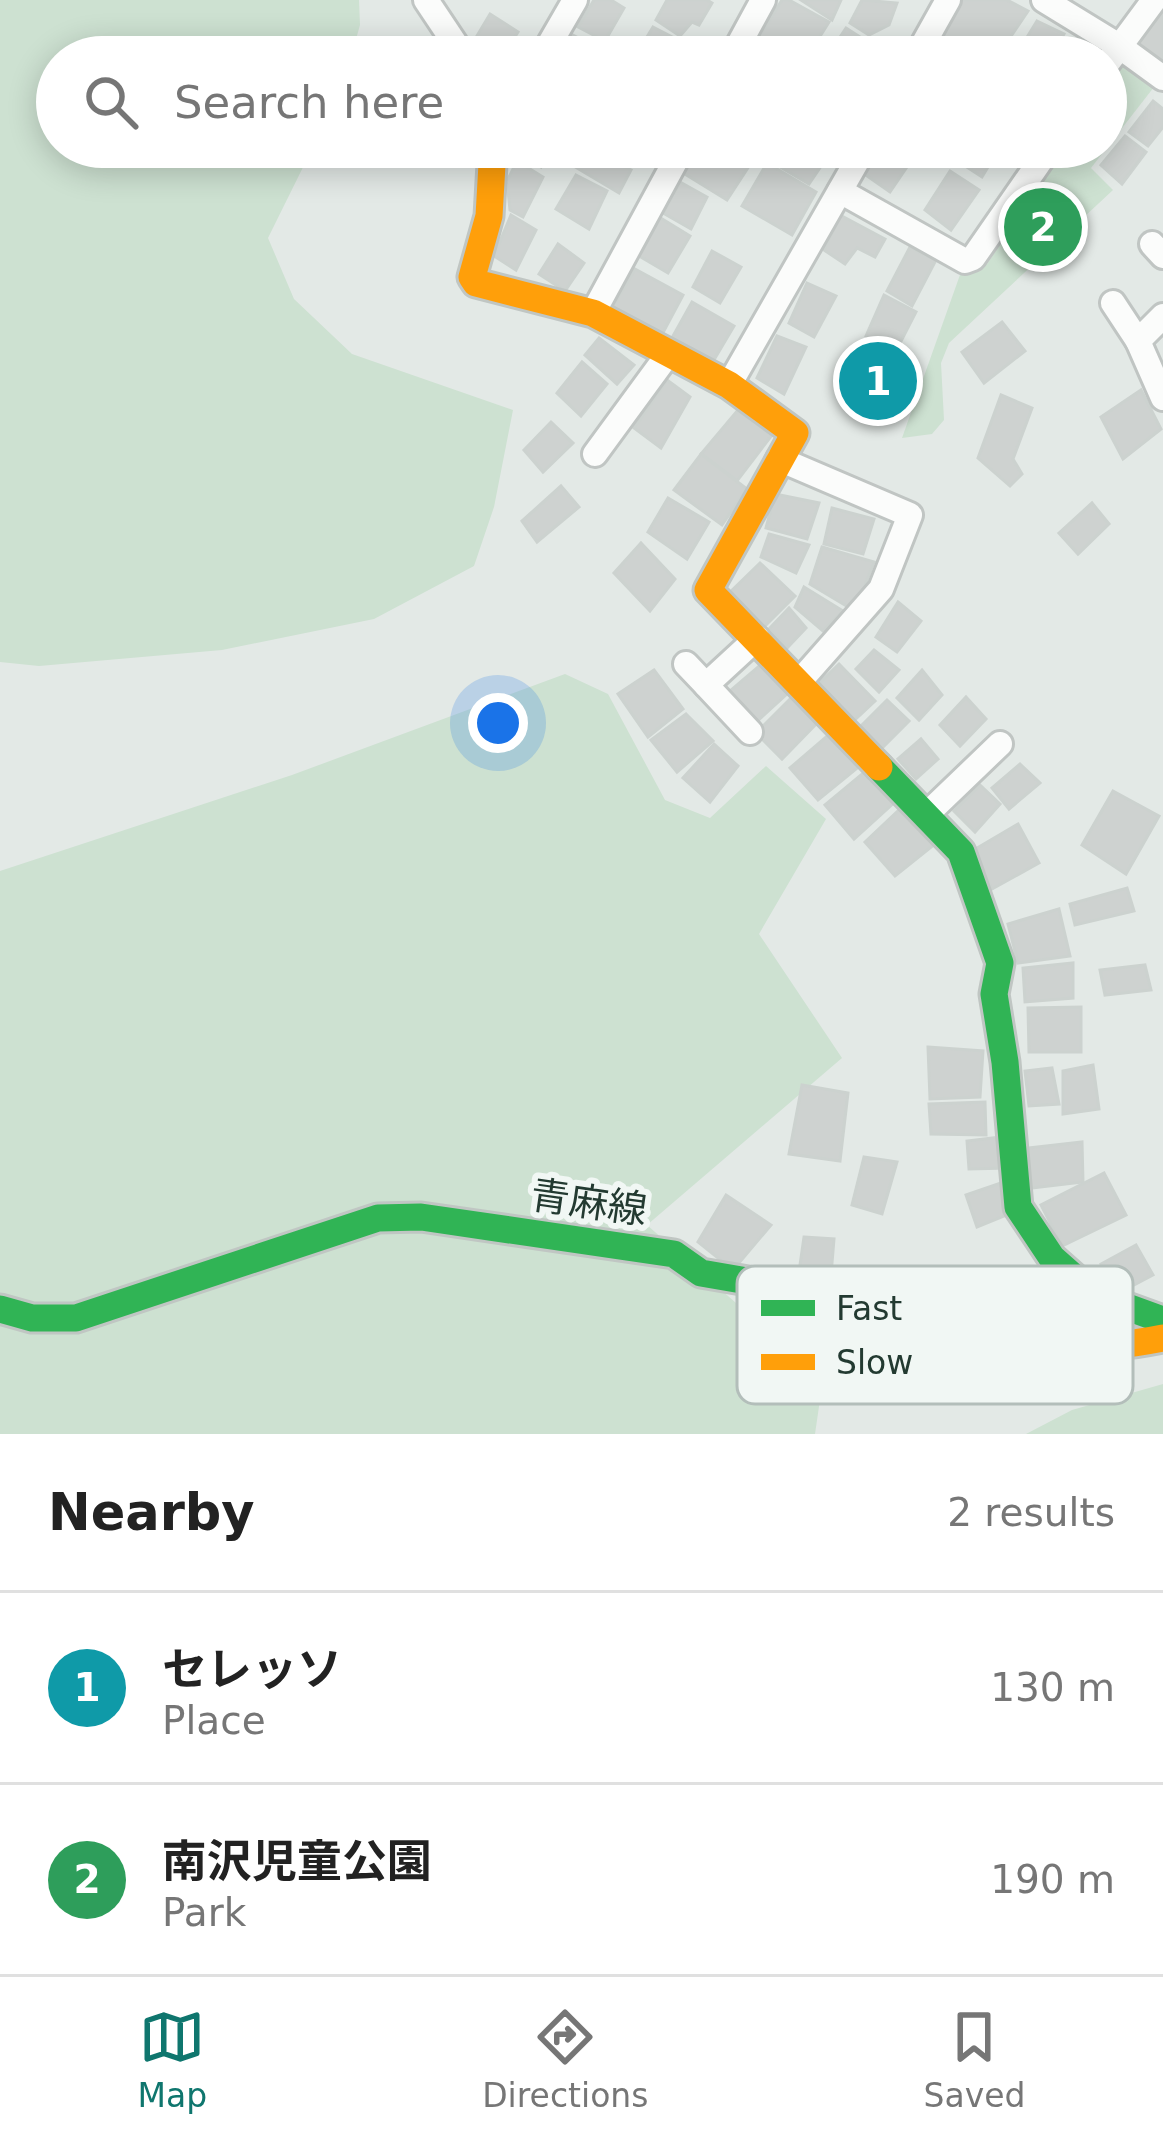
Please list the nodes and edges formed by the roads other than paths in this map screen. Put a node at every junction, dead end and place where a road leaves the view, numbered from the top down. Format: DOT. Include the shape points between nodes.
graph roads {
  1 [pos="426,0"];
  2 [pos="575,0"];
  3 [pos="763,0"];
  4 [pos="948,0"];
  5 [pos="1044,0"];
  6 [pos="1154,0"];
  7 [pos="450,36"];
  8 [pos="554,36"];
  9 [pos="743,36"];
  10 [pos="928,36"];
  11 [pos="1089,36"];
  12 [pos="1127,36"];
  13 [pos="1127,61"];
  14 [pos="1163,78"];
  15 [pos="492,168"];
  16 [pos="671,168"];
  17 [pos="853,168"];
  18 [pos="1036,168"];
  19 [pos="840,191"];
  20 [pos="1113,302"];
  21 [pos="592,313"];
  22 [pos="1163,316"];
  23 [pos="1138,341"];
  24 [pos="669,353"];
  25 [pos="729,385"];
  26 [pos="1163,398"];
  27 [pos="595,454"];
  28 [pos="779,459"];
  29 [pos="757,638"];
  30 [pos="686,664"];
  31 [pos="800,681"];
  32 [pos="706,686"];
  33 [pos="750,732"];
  34 [pos="1000,744"];
  35 [pos="926,815"];
  36 [pos="1061,1266"];
  37 [pos="737,1279"];
  38 [pos="0,1309"];
  39 [pos="1133,1309"];
  40 [pos="1163,1320"];
  41 [pos="1163,1338"];
  42 [pos="1133,1344"];
  1 -- 7 [label="street"];
  2 -- 8 [label="street"];
  3 -- 9 [label="street"];
  4 -- 10 [label="street"];
  5 -- 11 [label="street"];
  6 -- 12 [label="street"];
  13 -- 14 [label="street"];
  15 -- 21 [label="street" via="476,283"];
  16 -- 21 [label="street"];
  17 -- 19 [label="street"];
  18 -- 19 [label="street" via="964,261"];
  19 -- 25 [label="street"];
  20 -- 23 [label="street"];
  21 -- 24 [label="street"];
  22 -- 23 [label="street"];
  23 -- 26 [label="street"];
  24 -- 25 [label="street"];
  24 -- 27 [label="street"];
  25 -- 28 [label="street" via="795,433"];
  28 -- 29 [label="street" via="735,553 708,590"];
  28 -- 31 [label="street" via="910,515 881,589"];
  29 -- 31 [label="street"];
  29 -- 32 [label="street"];
  30 -- 32 [label="street"];
  31 -- 35 [label="street"];
  32 -- 33 [label="street"];
  34 -- 35 [label="street"];
  35 -- 36 [label="street" via="961,852 1000,963 994,994 1018,1207"];
  37 -- 38 [label="street, 青麻線" via="701,1273 674,1254 378,1217 76,1318"];
  39 -- 40 [label="street"];
  41 -- 42 [label="street, 青麻線"];
}
